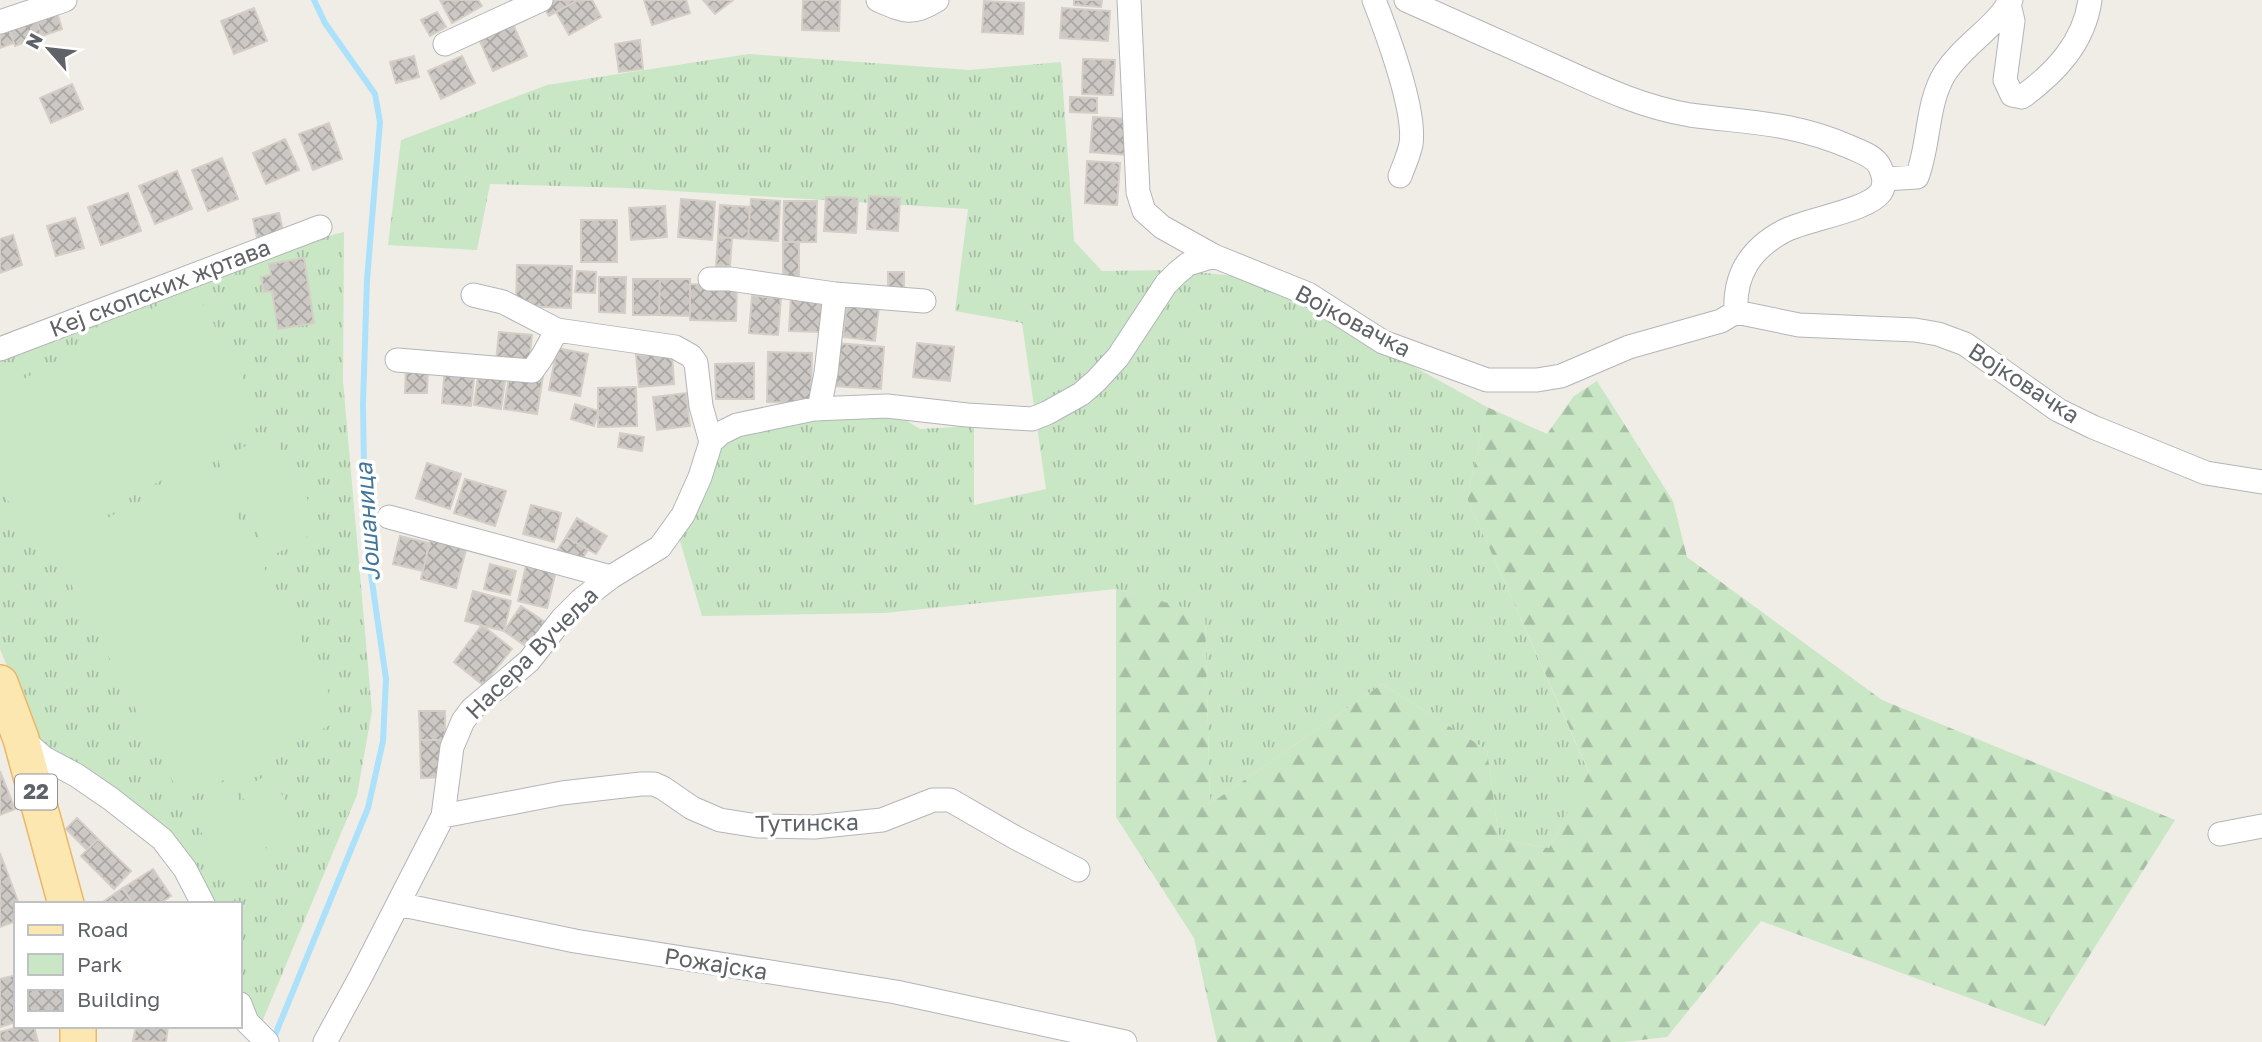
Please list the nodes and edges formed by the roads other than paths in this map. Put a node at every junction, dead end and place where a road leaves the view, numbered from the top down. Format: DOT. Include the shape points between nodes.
graph roads {
  1 [pos="65,0"];
  2 [pos="541,0"];
  3 [pos="877,0"];
  4 [pos="937,0"];
  5 [pos="1129,0"];
  6 [pos="1374,0"];
  7 [pos="1406,0"];
  8 [pos="2090,0"];
  9 [pos="2009,1"];
  10 [pos="0,22"];
  11 [pos="446,44"];
  12 [pos="1400,176"];
  13 [pos="1885,179"];
  14 [pos="320,227"];
  15 [pos="1214,256"];
  16 [pos="710,279"];
  17 [pos="835,294"];
  18 [pos="473,295"];
  19 [pos="925,300"];
  20 [pos="1736,312"];
  21 [pos="556,330"];
  22 [pos="0,349"];
  23 [pos="397,360"];
  24 [pos="819,409"];
  25 [pos="711,442"];
  26 [pos="2262,482"];
  27 [pos="388,517"];
  28 [pos="611,577"];
  29 [pos="0,683"];
  30 [pos="10,734"];
  31 [pos="443,816"];
  32 [pos="2262,826"];
  33 [pos="2220,834"];
  34 [pos="1078,870"];
  35 [pos="65,902"];
  36 [pos="202,902"];
  37 [pos="398,904"];
  38 [pos="242,1008"];
  39 [pos="1031,1033"];
  40 [pos="262,1038"];
  41 [pos="325,1042"];
  42 [pos="1125,1042"];
  1 -- 10 [label="street"];
  2 -- 11 [label="street"];
  3 -- 4 [label="street" via="908,12"];
  5 -- 15 [label="street, Војковачка" via="1138,192 1144,211 1162,227"];
  6 -- 12 [label="street" via="1412,129"];
  7 -- 13 [label="street" via="1653,108 1786,126 1830,138 1872,158"];
  8 -- 9 [label="street" via="2088,14 2060,65 2022,97 2012,95 2005,80 2013,22"];
  9 -- 13 [label="street" via="1945,73 1933,100 1917,177"];
  13 -- 20 [label="street" via="1873,200 1784,231 1758,250 1737,283"];
  14 -- 22 [label="street, Кеј скопских жртава"];
  15 -- 20 [label="street, Војковачка" via="1308,294 1383,342 1487,380 1561,376 1629,347 1721,321"];
  15 -- 24 [label="street" via="1188,264 1166,284 1118,357 1096,381 1081,394 1032,419 887,406"];
  16 -- 17 [label="street"];
  17 -- 19 [label="street"];
  17 -- 24 [label="street"];
  18 -- 21 [label="street" via="503,302"];
  20 -- 26 [label="street, Војковачка" via="1800,326 1938,334 1965,344 2058,410 2093,427 2206,474"];
  21 -- 23 [label="street" via="532,371"];
  21 -- 25 [label="street" via="685,351 696,363"];
  24 -- 25 [label="street" via="737,425"];
  25 -- 28 [label="street, Насера Вучеља" via="675,529 660,547"];
  27 -- 28 [label="street, Насера Вучеља"];
  28 -- 31 [label="street, Насера Вучеља" via="572,608 529,661 463,721 452,747"];
  29 -- 30 [label="main road, 22"];
  30 -- 35 [label="main road, 22"];
  30 -- 36 [label="street" via="111,799 162,839"];
  31 -- 34 [label="street, Тутинска" via="562,793 641,784 663,788 720,820 758,826 814,827 882,820 933,800 950,800"];
  31 -- 37 [label="street"];
  32 -- 33 [label="street"];
  37 -- 39 [label="street, Рожајска" via="575,941 896,992"];
  37 -- 41 [label="street"];
  38 -- 40 [label="street"];
  39 -- 42 [label="street, Рожајска" via="1089,1033"];
}
